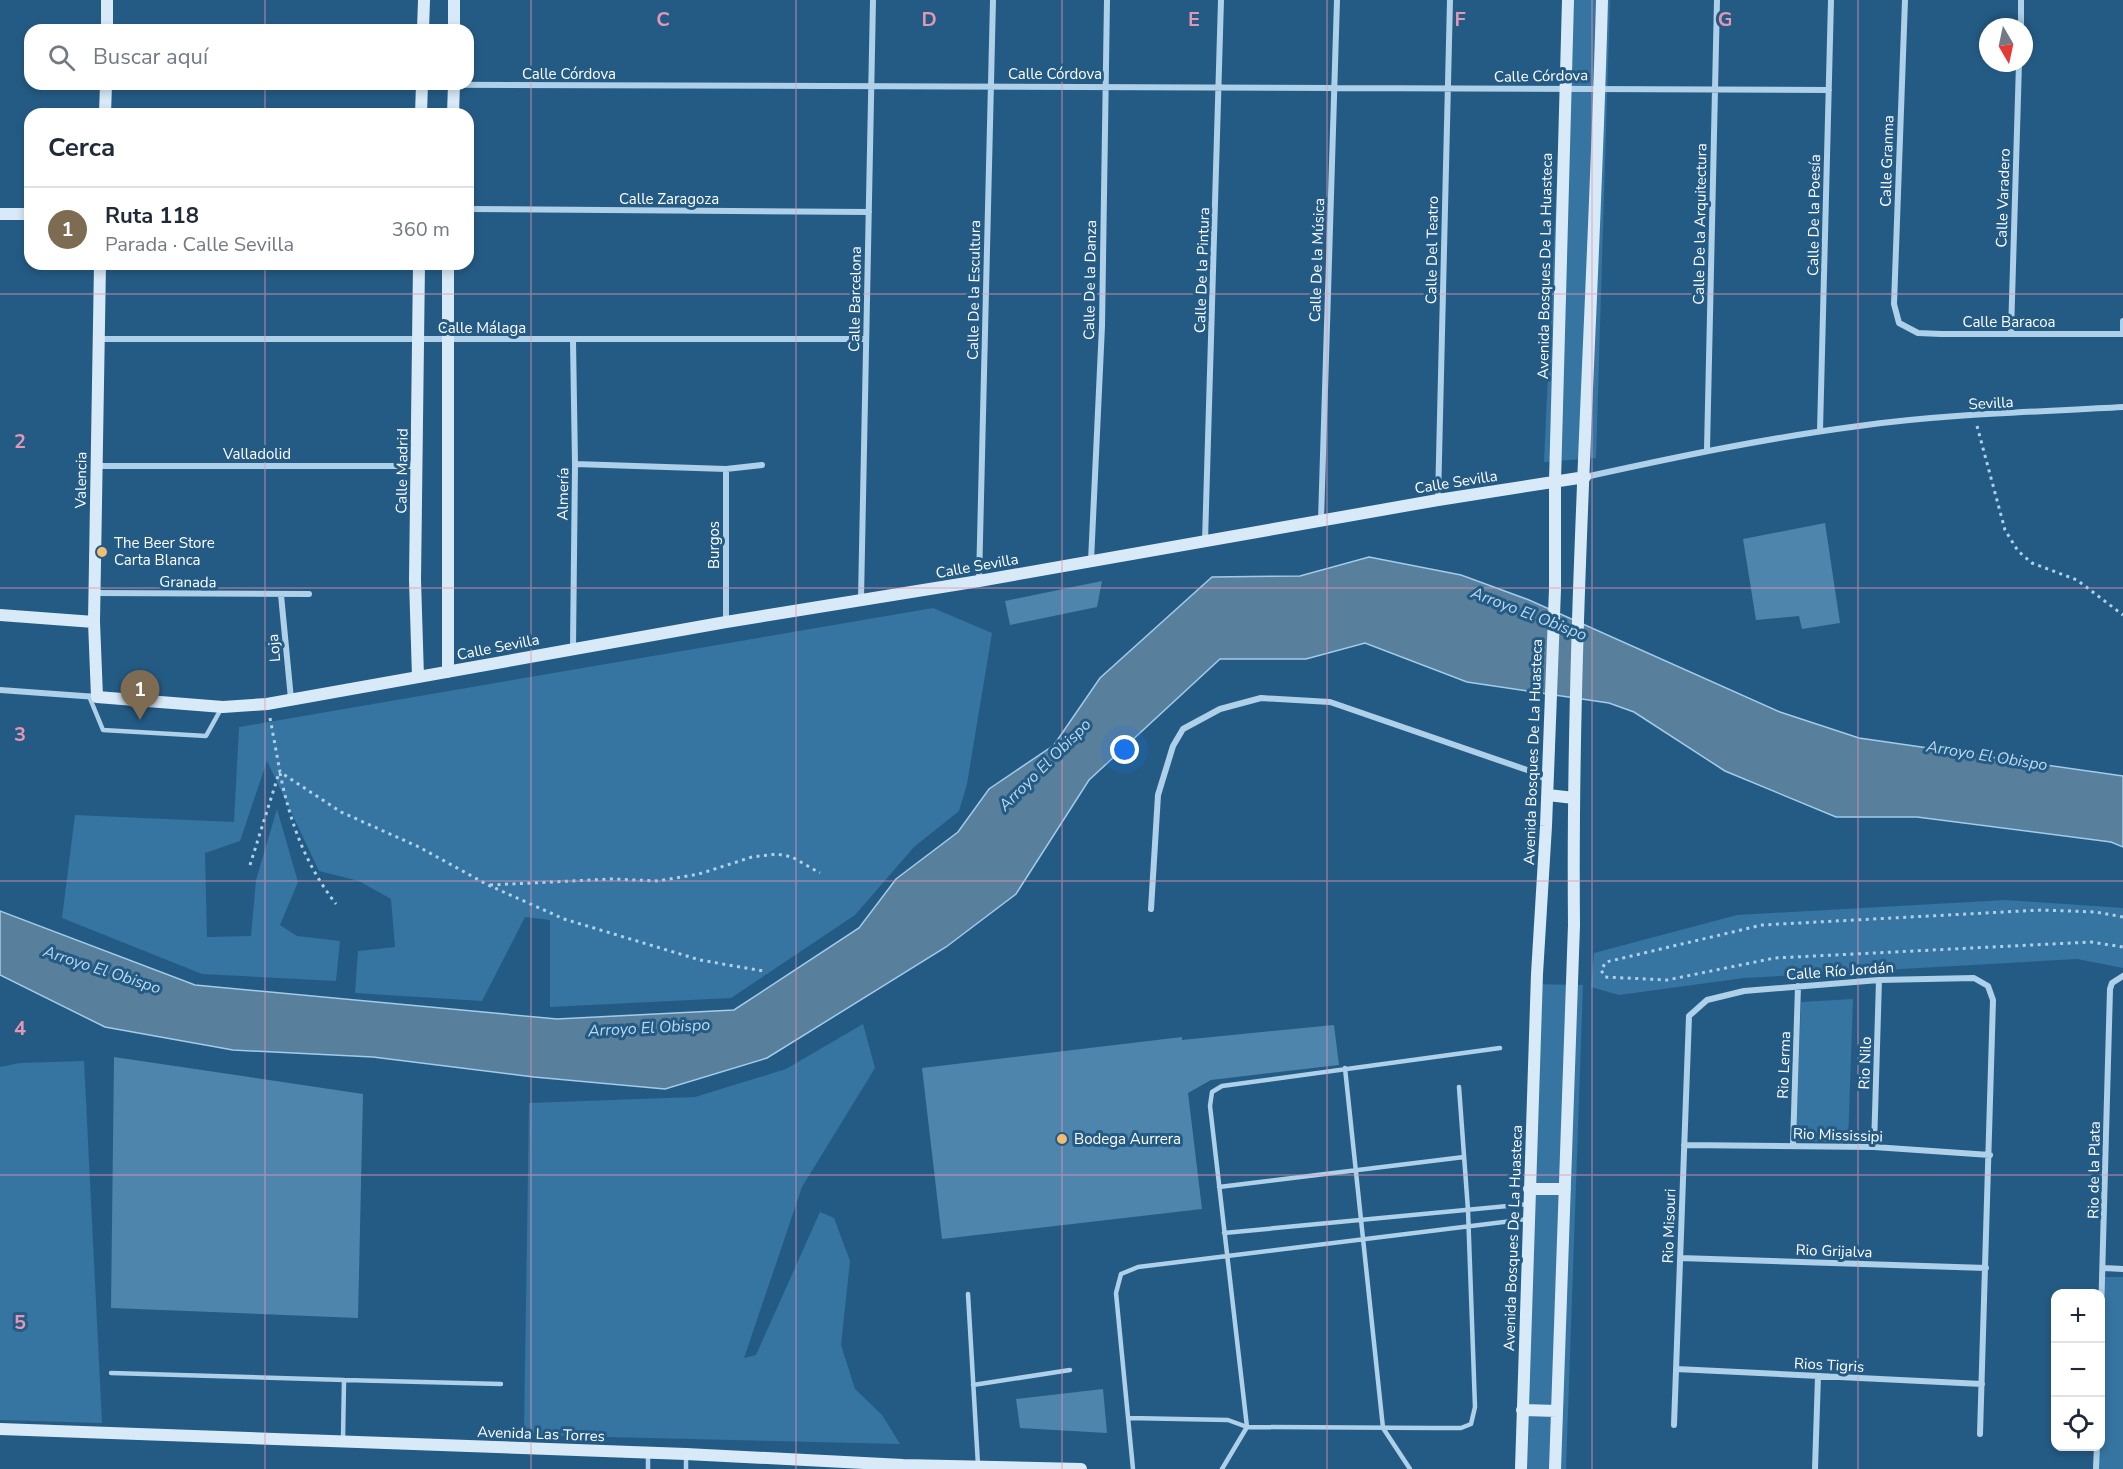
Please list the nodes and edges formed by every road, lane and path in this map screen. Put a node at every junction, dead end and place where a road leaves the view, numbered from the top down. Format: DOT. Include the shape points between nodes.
graph roads {
  1 [pos="107,0"];
  2 [pos="424,0"];
  3 [pos="454,0"];
  4 [pos="873,0"];
  5 [pos="993,0"];
  6 [pos="1107,0"];
  7 [pos="1221,0"];
  8 [pos="1337,0"];
  9 [pos="1450,0"];
  10 [pos="1568,0"];
  11 [pos="1602,0"];
  12 [pos="1717,0"];
  13 [pos="1832,0"];
  14 [pos="1905,0"];
  15 [pos="2021,0"];
  16 [pos="2021,18"];
  17 [pos="107,24"];
  18 [pos="423,24"];
  19 [pos="454,24"];
  20 [pos="2019,72"];
  21 [pos="474,85"];
  22 [pos="991,86"];
  23 [pos="1105,86"];
  24 [pos="871,87"];
  25 [pos="1600,87"];
  26 [pos="1219,88"];
  27 [pos="1448,88"];
  28 [pos="1564,88"];
  29 [pos="1334,89"];
  30 [pos="106,90"];
  31 [pos="422,90"];
  32 [pos="454,90"];
  33 [pos="1829,90"];
  34 [pos="1714,91"];
  35 [pos="105,108"];
  36 [pos="421,108"];
  37 [pos="453,108"];
  38 [pos="474,209"];
  39 [pos="869,212"];
  40 [pos="0,214"];
  41 [pos="24,214"];
  42 [pos="100,270"];
  43 [pos="418,270"];
  44 [pos="448,270"];
  45 [pos="2123,321"];
  46 [pos="1899,323"];
  47 [pos="2011,333"];
  48 [pos="2123,334"];
  49 [pos="99,339"];
  50 [pos="418,339"];
  51 [pos="866,339"];
  52 [pos="448,340"];
  53 [pos="573,340"];
  54 [pos="2123,407"];
  55 [pos="1974,415"];
  56 [pos="1861,425"];
  57 [pos="1820,431"];
  58 [pos="1707,449"];
  59 [pos="575,464"];
  60 [pos="762,465"];
  61 [pos="97,466"];
  62 [pos="417,466"];
  63 [pos="726,469"];
  64 [pos="1585,477"];
  65 [pos="1555,482"];
  66 [pos="1438,500"];
  67 [pos="1321,521"];
  68 [pos="1205,542"];
  69 [pos="1091,561"];
  70 [pos="979,582"];
  71 [pos="94,593"];
  72 [pos="309,594"];
  73 [pos="281,595"];
  74 [pos="861,599"];
  75 [pos="0,615"];
  76 [pos="2123,615"];
  77 [pos="94,622"];
  78 [pos="726,622"];
  79 [pos="573,648"];
  80 [pos="448,672"];
  81 [pos="418,677"];
  82 [pos="0,690"];
  83 [pos="93,696"];
  84 [pos="291,699"];
  85 [pos="267,704"];
  86 [pos="223,707"];
  87 [pos="280,772"];
  88 [pos="1548,780"];
  89 [pos="1548,795"];
  90 [pos="1574,798"];
  91 [pos="250,865"];
  92 [pos="820,873"];
  93 [pos="488,885"];
  94 [pos="336,904"];
  95 [pos="1151,909"];
  96 [pos="2123,917"];
  97 [pos="2123,947"];
  98 [pos="763,971"];
  99 [pos="2123,976"];
  100 [pos="1879,980"];
  101 [pos="1798,986"];
  102 [pos="1688,1027"];
  103 [pos="1500,1048"];
  104 [pos="1345,1068"];
  105 [pos="1459,1087"];
  106 [pos="1684,1145"];
  107 [pos="1793,1145"];
  108 [pos="1874,1147"];
  109 [pos="1990,1155"];
  110 [pos="1464,1157"];
  111 [pos="1358,1171"];
  112 [pos="1219,1186"];
  113 [pos="1529,1189"];
  114 [pos="1565,1189"];
  115 [pos="1528,1203"];
  116 [pos="1468,1210"];
  117 [pos="1362,1218"];
  118 [pos="1528,1219"];
  119 [pos="1467,1227"];
  120 [pos="1224,1233"];
  121 [pos="1363,1239"];
  122 [pos="1226,1255"];
  123 [pos="1680,1258"];
  124 [pos="1986,1268"];
  125 [pos="2104,1268"];
  126 [pos="2123,1269"];
  127 [pos="968,1294"];
  128 [pos="2100,1343"];
  129 [pos="1676,1369"];
  130 [pos="1070,1370"];
  131 [pos="111,1373"];
  132 [pos="1818,1376"];
  133 [pos="344,1380"];
  134 [pos="501,1384"];
  135 [pos="1982,1384"];
  136 [pos="973,1385"];
  137 [pos="1522,1410"];
  138 [pos="1557,1411"];
  139 [pos="1129,1418"];
  140 [pos="1674,1425"];
  141 [pos="1247,1427"];
  142 [pos="1383,1428"];
  143 [pos="0,1429"];
  144 [pos="1980,1434"];
  145 [pos="343,1442"];
  146 [pos="2097,1451"];
  147 [pos="648,1453"];
  148 [pos="686,1454"];
  149 [pos="978,1467"];
  150 [pos="648,1469"];
  151 [pos="686,1469"];
  152 [pos="1081,1469"];
  153 [pos="1132,1469"];
  154 [pos="1222,1469"];
  155 [pos="1410,1469"];
  156 [pos="1521,1469"];
  157 [pos="1555,1469"];
  158 [pos="1815,1469"];
  159 [pos="2096,1469"];
  1 -- 17 [label="street"];
  2 -- 18 [label="street"];
  3 -- 19 [label="street"];
  4 -- 24 [label="street, Calle Barcelona"];
  5 -- 22 [label="street, Calle De la Escultura"];
  6 -- 23 [label="street, Calle De la Danza"];
  7 -- 26 [label="street, Calle De la Pintura"];
  8 -- 29 [label="street, Calle De la Música"];
  9 -- 27 [label="street, Calle Del Teatro"];
  10 -- 28 [label="street, Avenida Bosques De La Huasteca"];
  11 -- 25 [label="street"];
  12 -- 34 [label="street, Calle De la Arquitectura"];
  13 -- 33 [label="street, Calle De la Poesía"];
  14 -- 46 [label="street, Calle Granma" via="1894,304"];
  15 -- 16 [label="street"];
  20 -- 47 [label="street, Calle Varadero"];
  21 -- 24 [label="street, Calle Córdova"];
  22 -- 23 [label="street, Calle Córdova"];
  22 -- 24 [label="street, Calle Córdova"];
  22 -- 70 [label="street, Calle De la Escultura"];
  23 -- 26 [label="street, Calle Córdova"];
  23 -- 69 [label="street, Calle De la Danza" via="1102,326"];
  24 -- 39 [label="street, Calle Barcelona"];
  25 -- 28 [label="street, Calle Córdova"];
  25 -- 34 [label="street, Calle Córdova"];
  25 -- 64 [label="street"];
  26 -- 29 [label="street, Calle Córdova"];
  26 -- 68 [label="street, Calle De la Pintura"];
  27 -- 28 [label="street, Calle Córdova"];
  27 -- 29 [label="street, Calle Córdova"];
  27 -- 66 [label="street, Calle Del Teatro"];
  28 -- 65 [label="street, Avenida Bosques De La Huasteca"];
  29 -- 67 [label="street, Calle De la Música"];
  30 -- 35 [label="street"];
  31 -- 36 [label="street"];
  32 -- 37 [label="street"];
  33 -- 34 [label="street, Calle Córdova"];
  33 -- 57 [label="street, Calle De la Poesía"];
  34 -- 58 [label="street, Calle De la Arquitectura"];
  38 -- 39 [label="street, Calle Zaragoza"];
  39 -- 51 [label="street, Calle Barcelona"];
  40 -- 41 [label="street"];
  42 -- 49 [label="street, Valencia"];
  43 -- 50 [label="street, Calle Madrid"];
  44 -- 52 [label="street"];
  45 -- 48 [label="street"];
  46 -- 47 [label="street, Calle Baracoa" via="1918,333"];
  47 -- 48 [label="street, Calle Baracoa"];
  49 -- 50 [label="street, Calle Málaga"];
  49 -- 61 [label="street, Valencia"];
  50 -- 52 [label="street, Calle Málaga"];
  50 -- 62 [label="street, Calle Madrid"];
  51 -- 53 [label="street, Calle Málaga"];
  51 -- 74 [label="street, Calle Barcelona"];
  52 -- 53 [label="street, Calle Málaga"];
  52 -- 80 [label="street"];
  53 -- 59 [label="street, Almería"];
  54 -- 55 [label="street, Sevilla"];
  55 -- 56 [label="street, Sevilla"];
  55 -- 76 [label="path" via="2005,530 2018,550 2032,563 2077,580"];
  56 -- 57 [label="street, Calle Sevilla"];
  57 -- 58 [label="street, Calle Sevilla"];
  58 -- 64 [label="street, Calle Sevilla"];
  59 -- 63 [label="street"];
  59 -- 79 [label="street, Almería"];
  60 -- 63 [label="street"];
  61 -- 62 [label="street, Valladolid"];
  61 -- 71 [label="street, Valencia"];
  62 -- 81 [label="street, Calle Madrid"];
  63 -- 78 [label="street, Burgos"];
  64 -- 65 [label="street, Calle Sevilla"];
  64 -- 90 [label="street"];
  65 -- 66 [label="street, Calle Sevilla"];
  65 -- 88 [label="street, Avenida Bosques De La Huasteca"];
  66 -- 67 [label="street, Calle Sevilla"];
  67 -- 68 [label="street, Calle Sevilla"];
  68 -- 69 [label="street, Calle Sevilla"];
  69 -- 70 [label="street, Calle Sevilla"];
  70 -- 74 [label="street, Calle Sevilla"];
  71 -- 73 [label="street, Granada"];
  71 -- 77 [label="street, Valencia"];
  72 -- 73 [label="street, Granada"];
  73 -- 84 [label="street, Loja"];
  74 -- 78 [label="street, Calle Sevilla"];
  75 -- 77 [label="street"];
  77 -- 83 [label="street, Valencia"];
  78 -- 79 [label="street, Calle Sevilla"];
  79 -- 80 [label="street, Calle Sevilla"];
  80 -- 81 [label="street, Calle Sevilla"];
  81 -- 84 [label="street, Calle Sevilla"];
  82 -- 83 [label="street"];
  83 -- 86 [label="street, Calle Sevilla"];
  83 -- 86 [label="lane" via="103,730 206,736"];
  84 -- 85 [label="street, Calle Sevilla"];
  85 -- 86 [label="street, Calle Sevilla"];
  85 -- 87 [label="path"];
  87 -- 91 [label="path"];
  87 -- 93 [label="path" via="341,812 429,852"];
  87 -- 94 [label="path" via="298,840 318,881"];
  88 -- 89 [label="street, Avenida Bosques De La Huasteca"];
  88 -- 95 [label="street" via="1330,702 1261,698 1220,709 1183,729 1173,746 1158,795"];
  89 -- 90 [label="street"];
  89 -- 113 [label="street, Avenida Bosques De La Huasteca"];
  90 -- 114 [label="street"];
  92 -- 93 [label="path" via="792,857 777,854 658,881 612,879"];
  93 -- 98 [label="path" via="564,919 616,936 700,960"];
  96 -- 97 [label="path" via="2041,910 1762,925 1606,962 1601,970 1605,977 1667,980 1775,958 2091,942"];
  99 -- 125 [label="street, Rio de la Plata" via="2110,989"];
  100 -- 101 [label="street, Calle Río Jordán"];
  100 -- 108 [label="street, Rio Nilo"];
  100 -- 109 [label="street, Calle Río Jordán" via="1974,978 1988,986 1993,1006"];
  101 -- 102 [label="street, Calle Río Jordán" via="1744,991 1707,1000 1691,1012"];
  101 -- 107 [label="street, Rio Lerma"];
  102 -- 106 [label="street, Rio Misouri"];
  103 -- 104 [label="lane"];
  104 -- 111 [label="lane"];
  104 -- 112 [label="lane" via="1215,1089 1210,1106"];
  105 -- 110 [label="lane"];
  106 -- 107 [label="street, Rio Mississipi"];
  106 -- 123 [label="street, Rio Misouri"];
  107 -- 108 [label="street, Rio Mississipi"];
  108 -- 109 [label="street, Rio Mississipi"];
  109 -- 124 [label="street"];
  110 -- 111 [label="lane"];
  110 -- 116 [label="lane"];
  111 -- 112 [label="lane"];
  111 -- 117 [label="lane"];
  112 -- 120 [label="lane"];
  113 -- 114 [label="street"];
  113 -- 115 [label="street, Avenida Bosques De La Huasteca"];
  114 -- 138 [label="street"];
  115 -- 116 [label="lane"];
  115 -- 118 [label="street, Avenida Bosques De La Huasteca"];
  116 -- 117 [label="lane"];
  116 -- 119 [label="lane"];
  117 -- 120 [label="lane"];
  117 -- 121 [label="lane"];
  118 -- 119 [label="lane"];
  118 -- 137 [label="street, Avenida Bosques De La Huasteca"];
  119 -- 121 [label="lane"];
  119 -- 142 [label="lane" via="1474,1416 1471,1424 1461,1428"];
  120 -- 122 [label="lane"];
  121 -- 122 [label="lane"];
  121 -- 142 [label="lane"];
  122 -- 139 [label="lane" via="1138,1267 1121,1274 1116,1293"];
  122 -- 141 [label="lane"];
  123 -- 124 [label="street, Rio Grijalva"];
  123 -- 129 [label="street, Rio Misouri"];
  124 -- 135 [label="street"];
  125 -- 126 [label="street"];
  125 -- 128 [label="street, Rio de la Plata"];
  127 -- 136 [label="lane"];
  129 -- 132 [label="street, Rios Tigris"];
  129 -- 140 [label="street, Rio Misouri"];
  130 -- 136 [label="lane"];
  131 -- 133 [label="lane"];
  132 -- 135 [label="street, Rios Tigris"];
  132 -- 158 [label="street"];
  133 -- 134 [label="lane"];
  133 -- 145 [label="lane"];
  135 -- 144 [label="street"];
  136 -- 149 [label="lane"];
  137 -- 138 [label="street"];
  137 -- 156 [label="street, Avenida Bosques De La Huasteca"];
  138 -- 157 [label="street"];
  139 -- 141 [label="lane" via="1228,1420"];
  139 -- 153 [label="lane"];
  141 -- 142 [label="lane"];
  141 -- 154 [label="lane"];
  142 -- 155 [label="lane"];
  143 -- 145 [label="street, Avenida Las Torres"];
  145 -- 147 [label="street, Avenida Las Torres"];
  146 -- 159 [label="street"];
  147 -- 148 [label="street, Avenida Las Torres"];
  147 -- 150 [label="lane"];
  148 -- 149 [label="street, Avenida Las Torres"];
  148 -- 151 [label="lane"];
  149 -- 152 [label="street, Avenida Las Torres"];
}
